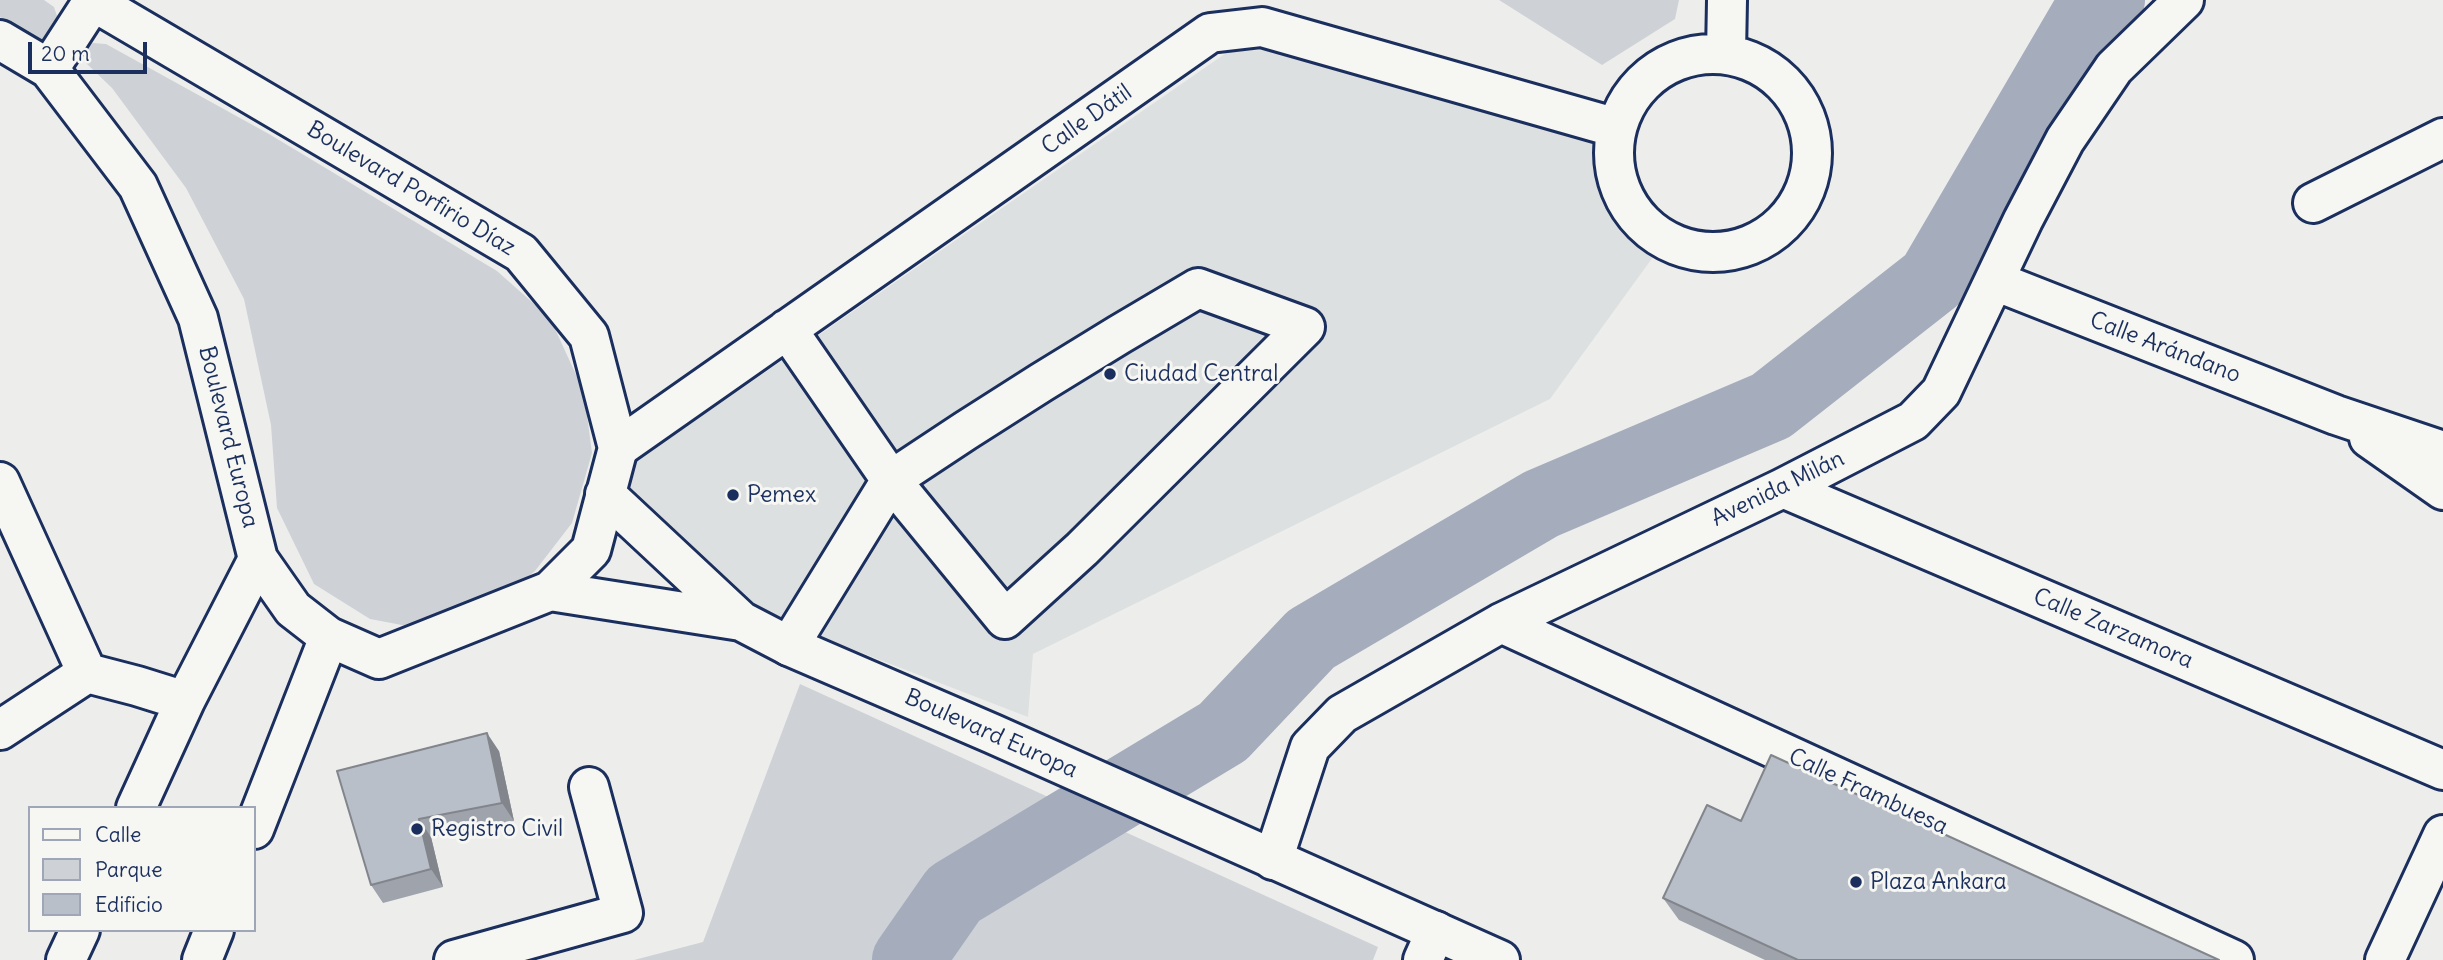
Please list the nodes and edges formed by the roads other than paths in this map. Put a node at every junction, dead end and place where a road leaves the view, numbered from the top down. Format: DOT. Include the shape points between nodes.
graph roads {
  1 [pos="92,0"];
  2 [pos="1727,0"];
  3 [pos="2184,0"];
  4 [pos="0,40"];
  5 [pos="1726,54"];
  6 [pos="49,69"];
  7 [pos="1617,128"];
  8 [pos="2443,138"];
  9 [pos="2313,203"];
  10 [pos="1995,281"];
  11 [pos="788,329"];
  12 [pos="2336,415"];
  13 [pos="618,448"];
  14 [pos="2443,451"];
  15 [pos="891,480"];
  16 [pos="0,482"];
  17 [pos="1783,488"];
  18 [pos="2443,491"];
  19 [pos="605,494"];
  20 [pos="258,559"];
  21 [pos="550,591"];
  22 [pos="741,621"];
  23 [pos="1501,623"];
  24 [pos="329,637"];
  25 [pos="789,646"];
  26 [pos="87,673"];
  27 [pos="185,701"];
  28 [pos="0,730"];
  29 [pos="2443,770"];
  30 [pos="589,787"];
  31 [pos="137,806"];
  32 [pos="256,824"];
  33 [pos="2443,835"];
  34 [pos="1257,853"];
  35 [pos="79,932"];
  36 [pos="213,932"];
  37 [pos="1429,946"];
  38 [pos="66,960"];
  39 [pos="202,960"];
  40 [pos="454,960"];
  41 [pos="1500,960"];
  42 [pos="2234,960"];
  43 [pos="2385,960"];
  1 -- 6 [label="street"];
  1 -- 13 [label="street, Boulevard Porfirio Díaz" via="521,253 589,337"];
  2 -- 5 [label="street"];
  3 -- 10 [label="street, Avenida Milán" via="2114,68 2064,140"];
  4 -- 6 [label="street, Boulevard Europa"];
  5 -- 7 [label="street" via="1697,55 1646,79 1628,102"];
  5 -- 7 [label="street" via="1758,64 1786,84 1805,113 1813,146 1809,180 1794,211 1770,234 1738,249 1704,252 1671,243 1643,223 1623,195 1614,162"];
  6 -- 20 [label="street, Boulevard Europa" via="138,186 198,318"];
  7 -- 11 [label="street, Calle Dátil" via="1262,27 1210,33"];
  8 -- 9 [label="street"];
  10 -- 12 [label="street, Calle Arándano"];
  10 -- 17 [label="street, Avenida Milán" via="1941,392 1913,421"];
  11 -- 13 [label="street, Calle Dátil"];
  11 -- 15 [label="street"];
  12 -- 14 [label="street, Calle Arándano"];
  12 -- 18 [label="street, Calle Arándano"];
  13 -- 19 [label="street"];
  15 -- 15 [label="street" via="1005,619 1082,549 1305,327 1198,288 1079,357"];
  15 -- 25 [label="street"];
  16 -- 26 [label="street"];
  17 -- 23 [label="street, Avenida Milán"];
  17 -- 29 [label="street, Calle Zarzamora"];
  19 -- 21 [label="street, Boulevard Europa" via="591,550"];
  19 -- 22 [label="street, Boulevard Europa"];
  20 -- 24 [label="street, Boulevard Europa" via="293,609"];
  20 -- 27 [label="street"];
  21 -- 22 [label="street, Boulevard Europa"];
  21 -- 24 [label="street, Boulevard Europa" via="379,659"];
  22 -- 25 [label="street, Boulevard Europa"];
  23 -- 34 [label="street, Avenida Milán" via="1342,714 1310,747"];
  23 -- 42 [label="street, Calle Frambuesa"];
  24 -- 32 [label="street"];
  25 -- 34 [label="street, Boulevard Europa"];
  26 -- 27 [label="street"];
  26 -- 28 [label="street"];
  27 -- 31 [label="street"];
  30 -- 40 [label="street" via="623,913"];
  33 -- 43 [label="street"];
  34 -- 37 [label="street, Boulevard Europa"];
  35 -- 38 [label="street"];
  36 -- 39 [label="street"];
  37 -- 41 [label="street, Boulevard Europa"];
}
